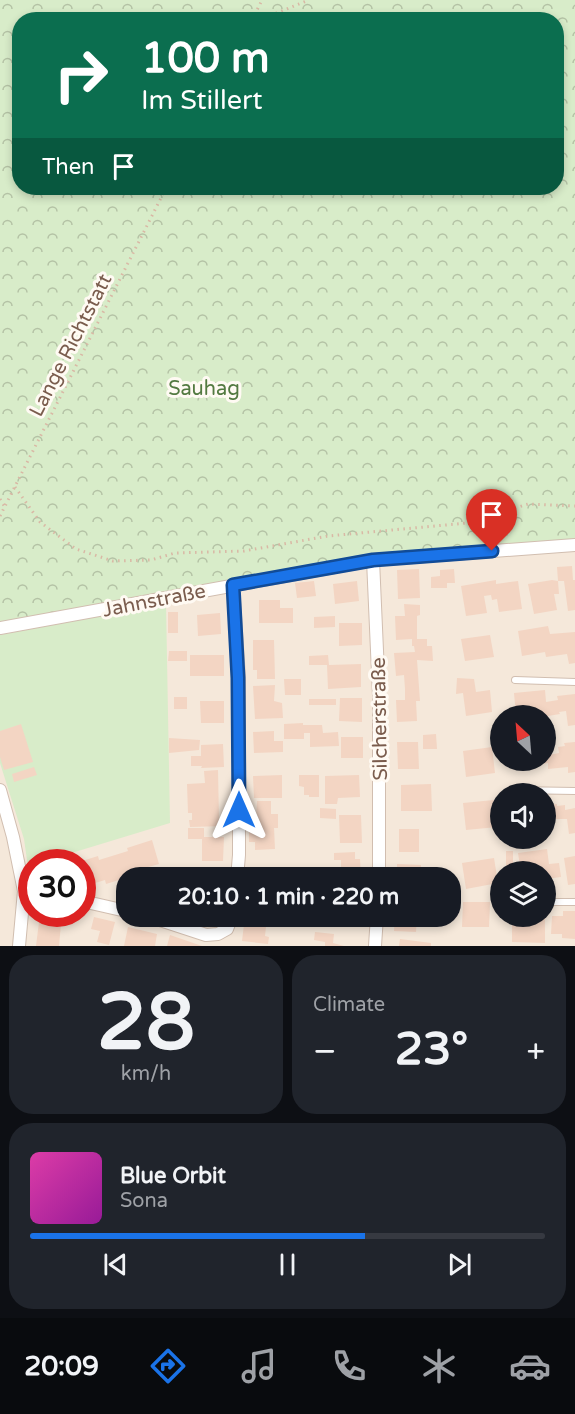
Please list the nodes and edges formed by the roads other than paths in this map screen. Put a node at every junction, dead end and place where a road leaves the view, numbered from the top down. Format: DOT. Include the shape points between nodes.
graph roads {
  1 [pos="575,545"];
  2 [pos="373,560"];
  3 [pos="233,585"];
  4 [pos="0,628"];
  5 [pos="514,680"];
  6 [pos="575,682"];
  7 [pos="0,790"];
  8 [pos="556,791"];
  9 [pos="575,791"];
  10 [pos="18,855"];
  11 [pos="238,867"];
  12 [pos="379,867"];
  13 [pos="556,902"];
  14 [pos="575,902"];
  15 [pos="96,904"];
  16 [pos="116,909"];
  17 [pos="22,927"];
  18 [pos="182,927"];
  19 [pos="228,927"];
  20 [pos="376,927"];
  21 [pos="19,946"];
  22 [pos="375,946"];
  1 -- 2 [label="street"];
  2 -- 3 [label="street"];
  2 -- 12 [label="street, Silcherstraße" via="379,696"];
  3 -- 4 [label="street, Jahnstraße"];
  3 -- 11 [label="street, Jahnstraße" via="239,689"];
  5 -- 6 [label="lane"];
  7 -- 10 [label="street"];
  8 -- 9 [label="lane"];
  13 -- 14 [label="lane"];
  15 -- 16 [label="street"];
  17 -- 21 [label="street"];
  18 -- 19 [label="street" via="206,935 218,934"];
  20 -- 22 [label="street"];
}
